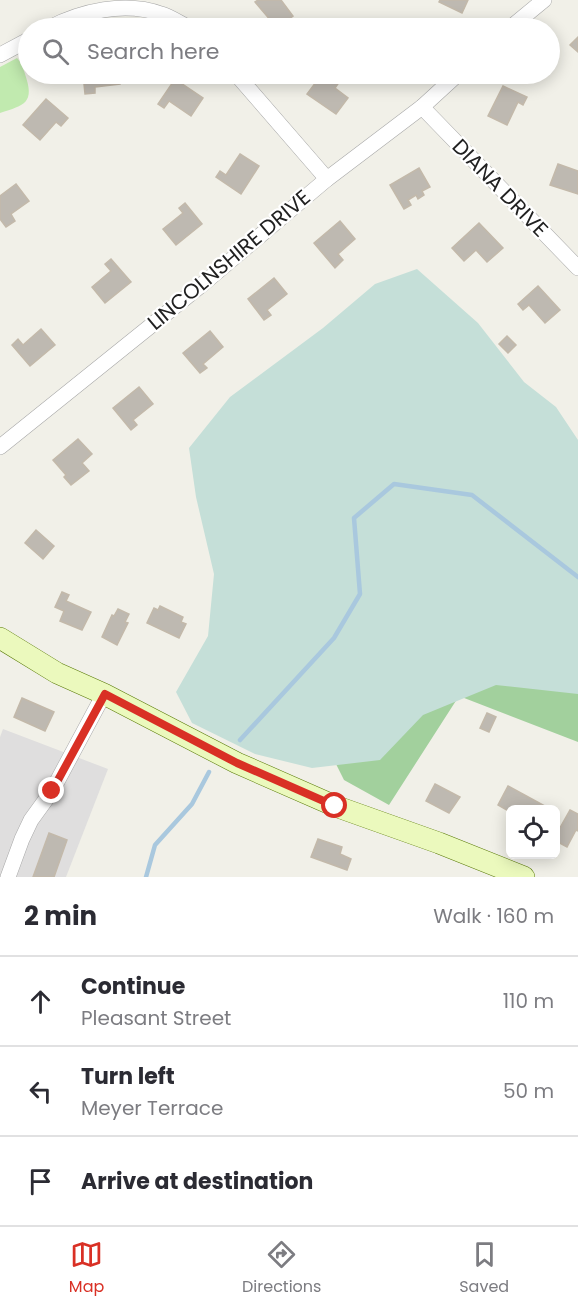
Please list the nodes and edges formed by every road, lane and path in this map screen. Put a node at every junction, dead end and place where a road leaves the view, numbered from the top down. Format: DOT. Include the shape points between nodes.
graph roads {
  1 [pos="544,0"];
  2 [pos="73,18"];
  3 [pos="170,18"];
  4 [pos="522,18"];
  5 [pos="18,45"];
  6 [pos="0,55"];
  7 [pos="245,84"];
  8 [pos="447,84"];
  9 [pos="422,107"];
  10 [pos="327,179"];
  11 [pos="576,262"];
  12 [pos="0,447"];
  13 [pos="0,638"];
  14 [pos="105,694"];
  15 [pos="8,877"];
  16 [pos="524,877"];
  1 -- 4 [label="street"];
  2 -- 3 [label="street" via="124,8"];
  5 -- 6 [label="street"];
  7 -- 10 [label="street"];
  8 -- 9 [label="street, LINCOLNSHIRE DRIVE"];
  9 -- 10 [label="street, LINCOLNSHIRE DRIVE"];
  9 -- 11 [label="street, DIANA DRIVE"];
  10 -- 12 [label="street, LINCOLNSHIRE DRIVE"];
  13 -- 14 [label="main road" via="57,673"];
  14 -- 15 [label="street" via="52,791 31,820"];
  14 -- 16 [label="main road" via="237,763 335,806"];
}
